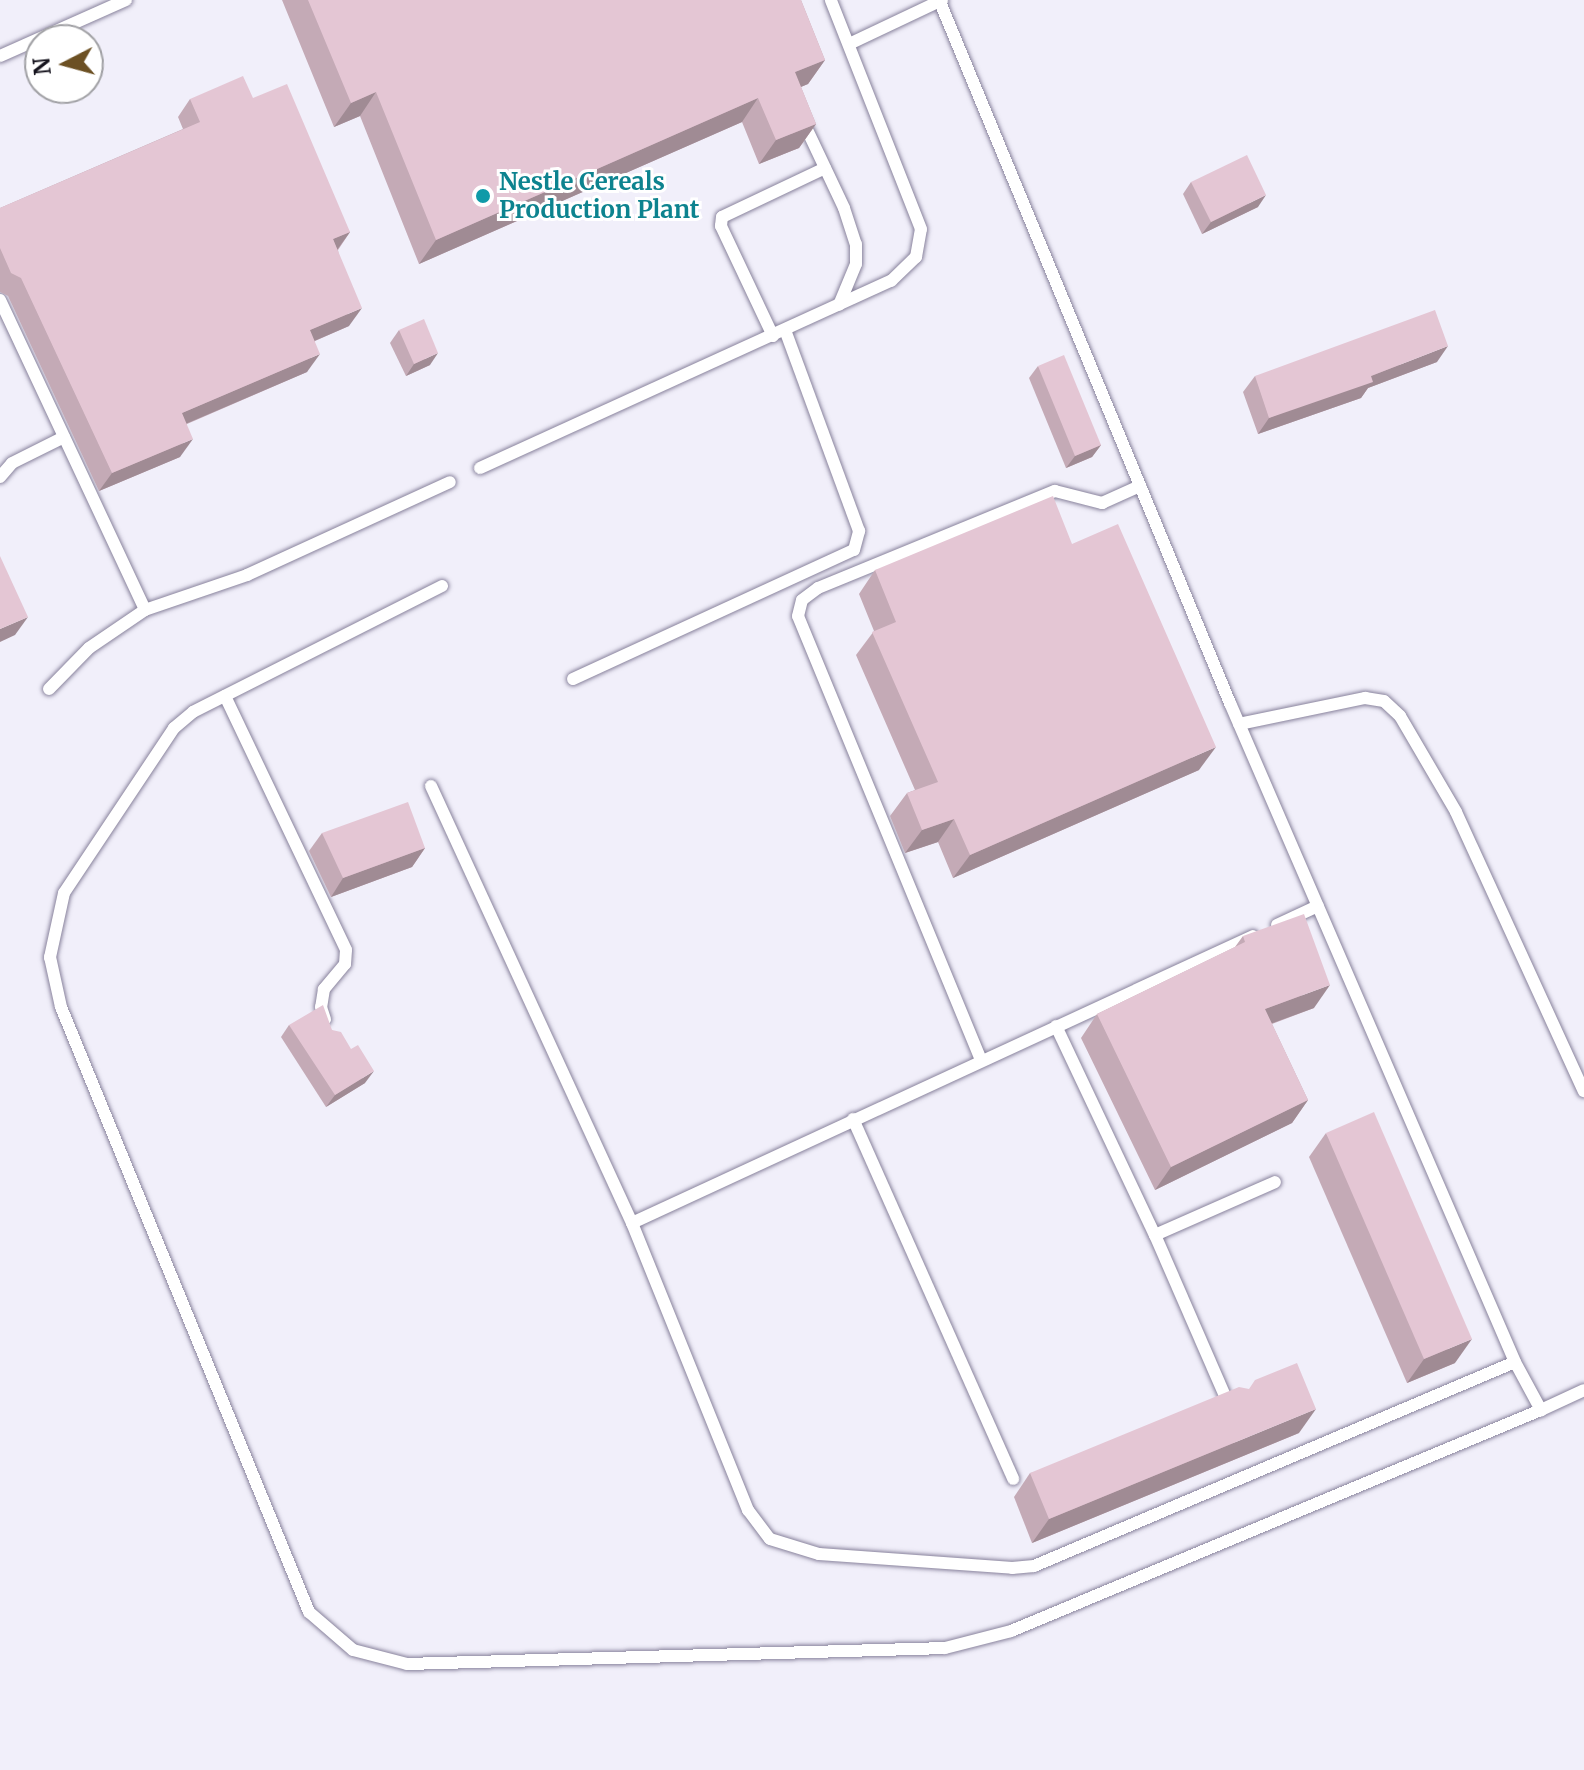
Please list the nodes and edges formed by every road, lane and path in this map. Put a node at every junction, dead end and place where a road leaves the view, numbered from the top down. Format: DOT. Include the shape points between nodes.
graph roads {
  1 [pos="126,0"];
  2 [pos="831,0"];
  3 [pos="941,1"];
  4 [pos="849,44"];
  5 [pos="0,56"];
  6 [pos="799,113"];
  7 [pos="825,168"];
  8 [pos="0,300"];
  9 [pos="839,305"];
  10 [pos="785,330"];
  11 [pos="773,336"];
  12 [pos="64,437"];
  13 [pos="480,468"];
  14 [pos="0,477"];
  15 [pos="450,482"];
  16 [pos="1140,486"];
  17 [pos="442,586"];
  18 [pos="145,610"];
  19 [pos="573,679"];
  20 [pos="49,689"];
  21 [pos="225,696"];
  22 [pos="1239,724"];
  23 [pos="431,786"];
  24 [pos="1318,906"];
  25 [pos="1056,1026"];
  26 [pos="330,1036"];
  27 [pos="981,1060"];
  28 [pos="1584,1091"];
  29 [pos="853,1119"];
  30 [pos="1275,1182"];
  31 [pos="632,1223"];
  32 [pos="1155,1235"];
  33 [pos="1515,1362"];
  34 [pos="1584,1390"];
  35 [pos="1229,1405"];
  36 [pos="1541,1410"];
  37 [pos="1013,1479"];
  1 -- 5 [label="lane"];
  2 -- 4 [label="lane"];
  3 -- 4 [label="lane"];
  3 -- 16 [label="lane"];
  4 -- 9 [label="lane" via="921,229 916,257 891,281"];
  6 -- 7 [label="lane"];
  7 -- 9 [label="lane" via="856,244 853,277"];
  7 -- 11 [label="lane" via="722,217 721,226"];
  8 -- 12 [label="lane"];
  9 -- 10 [label="lane"];
  10 -- 11 [label="lane"];
  10 -- 19 [label="lane" via="859,531 854,550"];
  11 -- 13 [label="lane"];
  12 -- 14 [label="lane" via="12,463"];
  12 -- 18 [label="lane"];
  15 -- 18 [label="lane" via="247,575"];
  16 -- 22 [label="lane"];
  16 -- 27 [label="lane" via="1093,503 1055,491 818,588 802,600 798,616"];
  17 -- 21 [label="lane"];
  18 -- 20 [label="lane" via="89,648"];
  21 -- 26 [label="lane" via="346,950 348,959 324,989 321,1007"];
  21 -- 36 [label="lane" via="193,712 158,748 64,893 50,957 61,1007 309,1612 353,1650 407,1664 945,1648 1011,1631"];
  22 -- 24 [label="lane"];
  22 -- 28 [label="lane" via="1365,698 1384,701 1400,716 1456,812"];
  23 -- 31 [label="lane"];
  24 -- 25 [label="lane"];
  24 -- 33 [label="lane"];
  25 -- 27 [label="lane"];
  25 -- 32 [label="lane"];
  27 -- 29 [label="lane"];
  29 -- 31 [label="lane"];
  29 -- 37 [label="lane"];
  30 -- 32 [label="lane"];
  31 -- 33 [label="lane" via="748,1510 770,1539 819,1554 1034,1566"];
  32 -- 35 [label="lane"];
  33 -- 36 [label="lane"];
  34 -- 36 [label="lane"];
}
